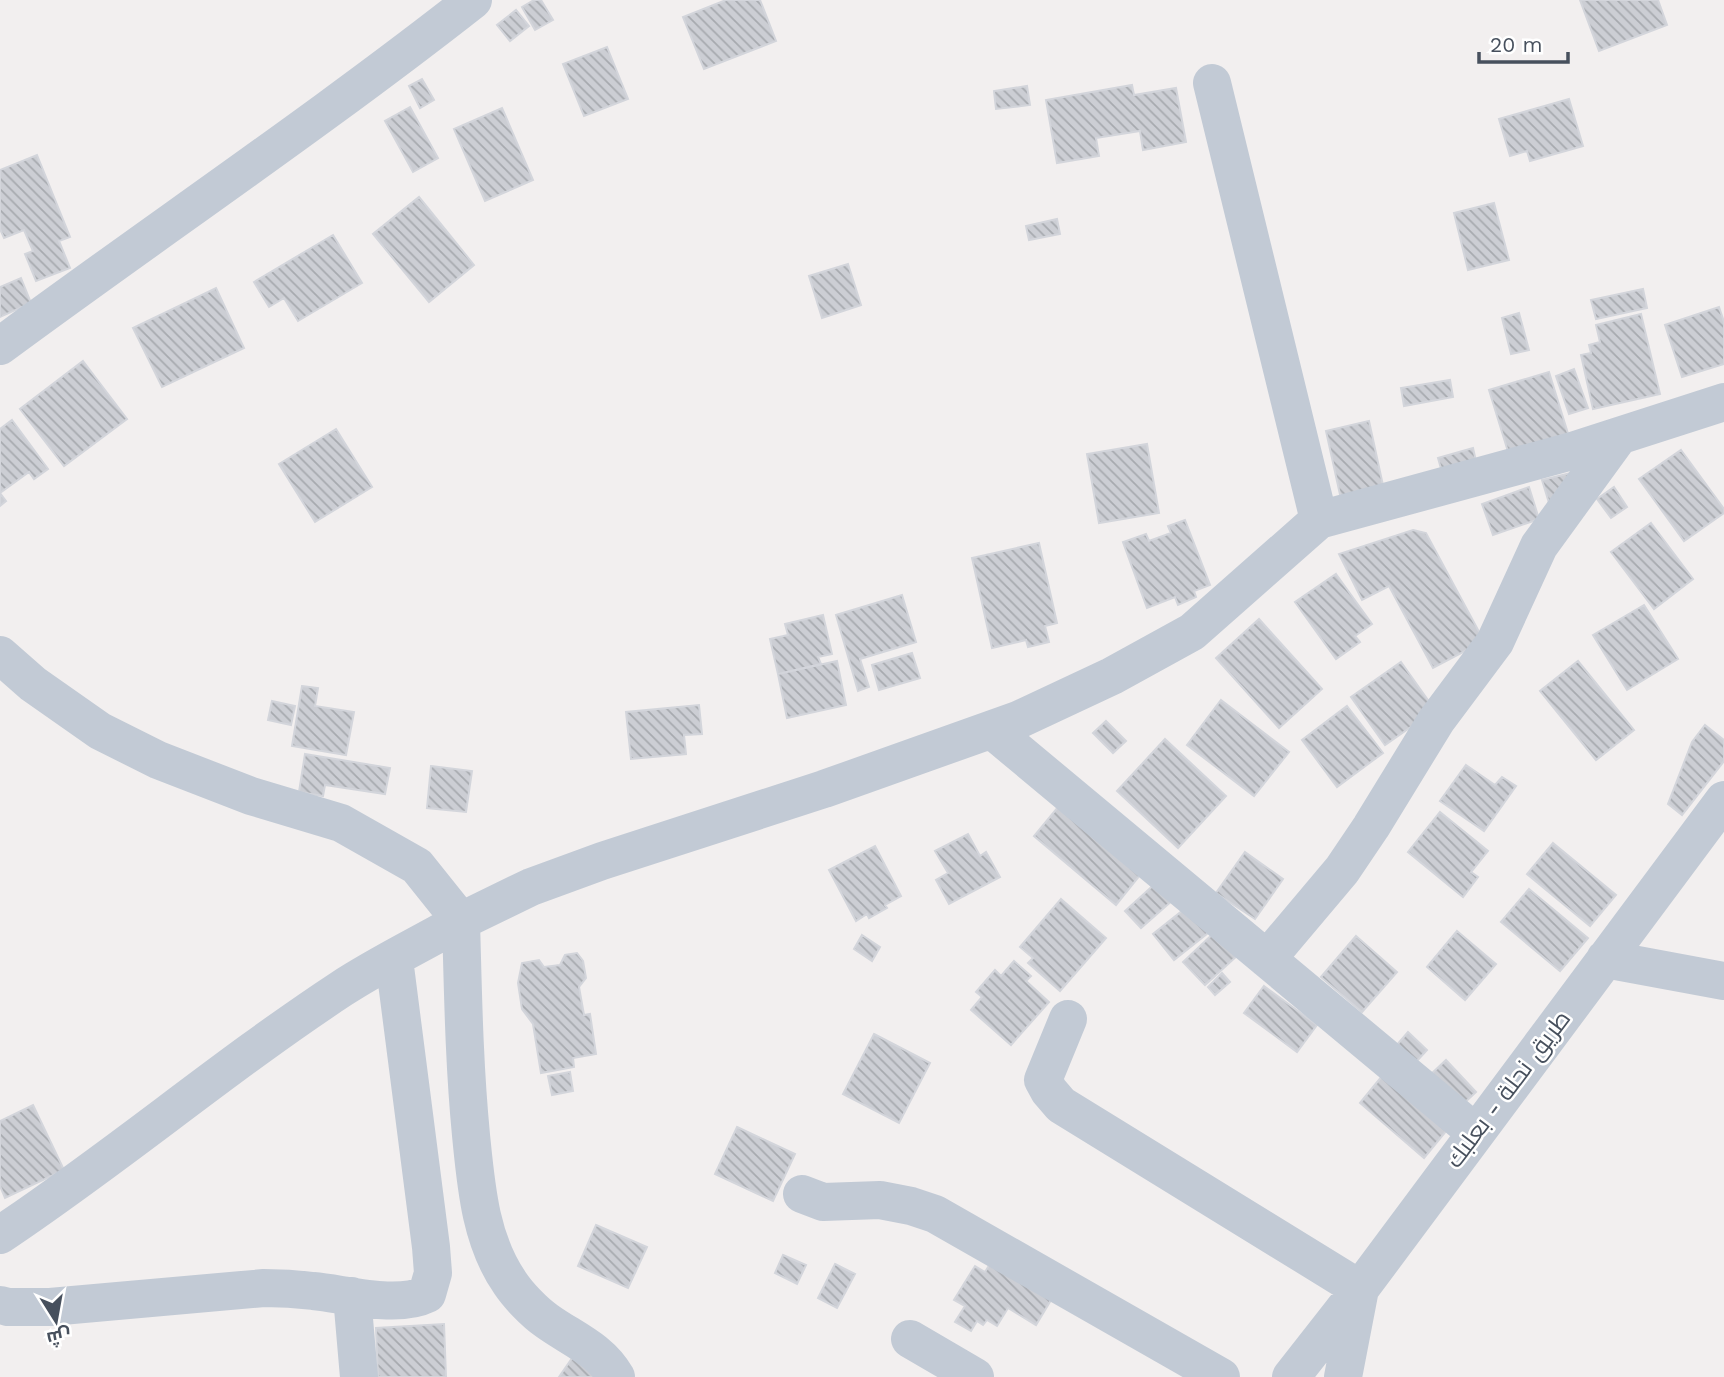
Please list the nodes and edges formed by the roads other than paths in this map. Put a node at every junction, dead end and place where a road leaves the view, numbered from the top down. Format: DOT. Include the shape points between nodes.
graph roads {
  1 [pos="473,0"];
  2 [pos="1212,83"];
  3 [pos="0,346"];
  4 [pos="1724,402"];
  5 [pos="1619,436"];
  6 [pos="1319,520"];
  7 [pos="0,655"];
  8 [pos="992,730"];
  9 [pos="1724,800"];
  10 [pos="461,921"];
  11 [pos="394,959"];
  12 [pos="1267,959"];
  13 [pos="1605,959"];
  14 [pos="1724,981"];
  15 [pos="1068,1019"];
  16 [pos="1476,1133"];
  17 [pos="802,1194"];
  18 [pos="481,1212"];
  19 [pos="428,1219"];
  20 [pos="0,1235"];
  21 [pos="1360,1289"];
  22 [pos="352,1296"];
  23 [pos="0,1305"];
  24 [pos="910,1339"];
  25 [pos="359,1377"];
  26 [pos="616,1377"];
  27 [pos="975,1377"];
  28 [pos="1221,1377"];
  29 [pos="1291,1377"];
  30 [pos="1343,1377"];
  1 -- 3 [label="street" via="309,125"];
  2 -- 6 [label="street"];
  4 -- 5 [label="street"];
  5 -- 6 [label="street"];
  5 -- 12 [label="street" via="1539,547 1495,642 1436,721 1371,827 1342,870"];
  6 -- 8 [label="street" via="1192,632 1112,676"];
  7 -- 10 [label="street" via="100,731 158,761 341,823 417,866"];
  8 -- 10 [label="street" via="602,861 531,887"];
  8 -- 12 [label="street"];
  9 -- 13 [label="street, طريق نحلة - بعلبك"];
  10 -- 11 [label="street"];
  10 -- 18 [label="street" via="465,1077"];
  11 -- 19 [label="street"];
  11 -- 20 [label="street" via="342,988"];
  12 -- 16 [label="street"];
  13 -- 14 [label="street"];
  13 -- 16 [label="street, طريق نحلة - بعلبك"];
  15 -- 21 [label="street" via="1043,1080 1061,1105"];
  16 -- 21 [label="street, طريق نحلة - بعلبك"];
  17 -- 28 [label="street" via="823,1202 880,1200 935,1214"];
  18 -- 19 [label="street"];
  18 -- 26 [label="street" via="490,1244 510,1283 544,1320 608,1362"];
  19 -- 22 [label="street" via="433,1273 427,1294 397,1300"];
  21 -- 29 [label="street, طريق نحلة - بعلبك"];
  21 -- 30 [label="street"];
  22 -- 23 [label="street" via="275,1288 50,1307"];
  22 -- 25 [label="street"];
  24 -- 27 [label="street"];
}
